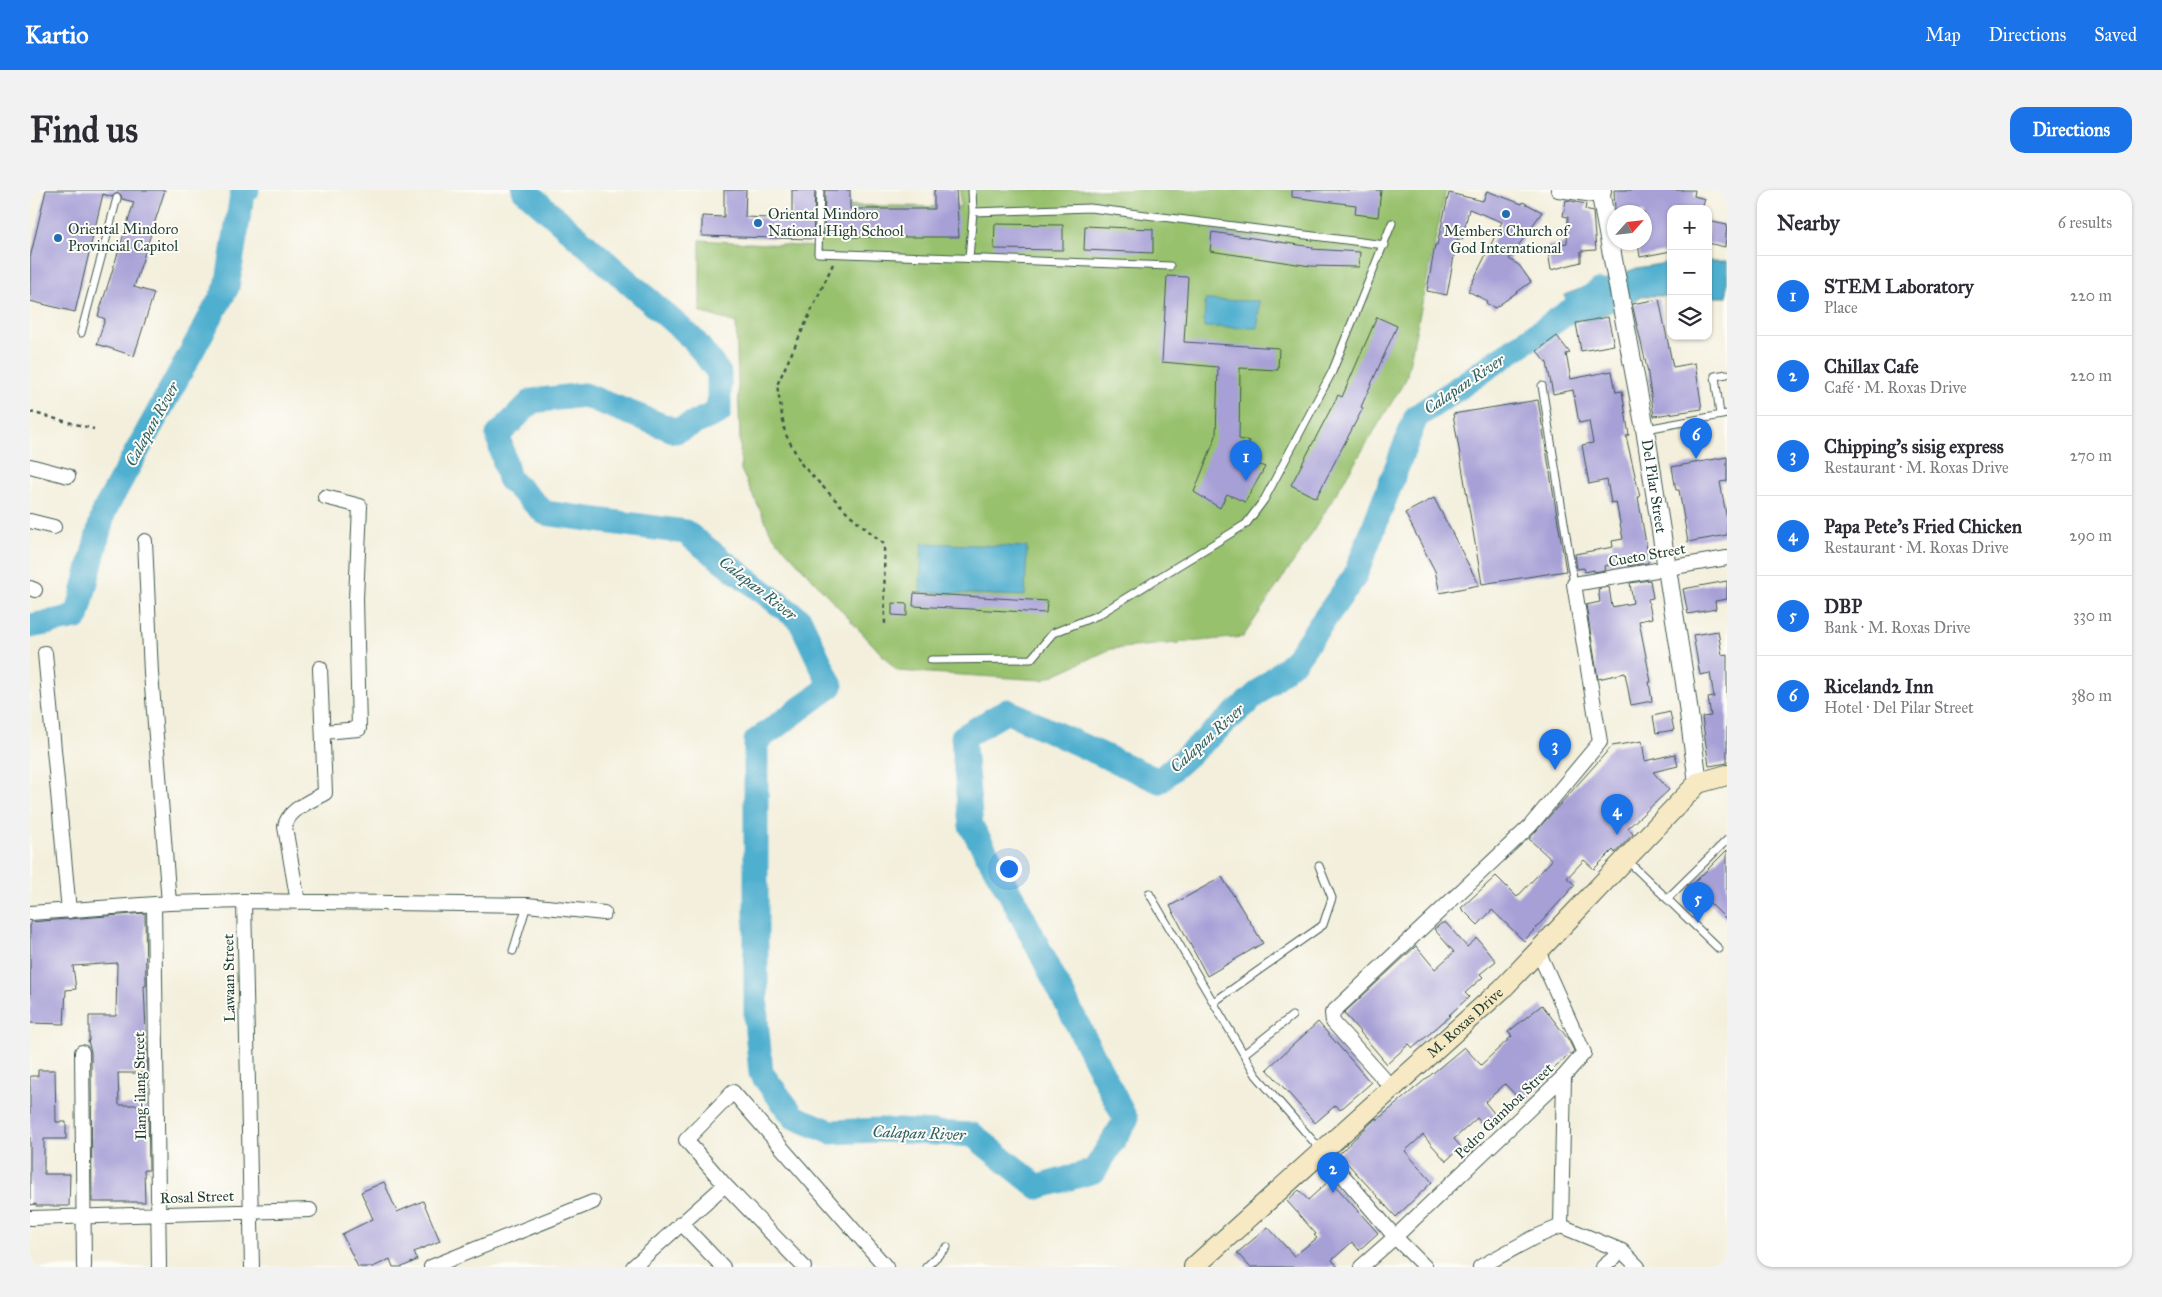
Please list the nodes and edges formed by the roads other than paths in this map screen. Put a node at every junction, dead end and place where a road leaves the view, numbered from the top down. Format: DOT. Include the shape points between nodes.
graph roads {
  1 [pos="820,190"];
  2 [pos="972,190"];
  3 [pos="1558,190"];
  4 [pos="1601,193"];
  5 [pos="117,198"];
  6 [pos="973,212"];
  7 [pos="1392,223"];
  8 [pos="1384,246"];
  9 [pos="969,258"];
  10 [pos="1170,266"];
  11 [pos="80,333"];
  12 [pos="1727,374"];
  13 [pos="1542,386"];
  14 [pos="1723,414"];
  15 [pos="1645,429"];
  16 [pos="30,466"];
  17 [pos="68,476"];
  18 [pos="325,497"];
  19 [pos="30,521"];
  20 [pos="54,527"];
  21 [pos="145,541"];
  22 [pos="1727,558"];
  23 [pos="1666,568"];
  24 [pos="1574,584"];
  25 [pos="45,653"];
  26 [pos="931,660"];
  27 [pos="320,668"];
  28 [pos="323,732"];
  29 [pos="1727,775"];
  30 [pos="1698,783"];
  31 [pos="1727,840"];
  32 [pos="1625,858"];
  33 [pos="1319,866"];
  34 [pos="1149,893"];
  35 [pos="1667,899"];
  36 [pos="244,901"];
  37 [pos="298,902"];
  38 [pos="169,903"];
  39 [pos="154,905"];
  40 [pos="527,905"];
  41 [pos="69,911"];
  42 [pos="30,912"];
  43 [pos="604,913"];
  44 [pos="1719,949"];
  45 [pos="514,951"];
  46 [pos="1538,951"];
  47 [pos="1214,1002"];
  48 [pos="1292,1016"];
  49 [pos="82,1052"];
  50 [pos="1244,1054"];
  51 [pos="1564,1076"];
  52 [pos="1393,1089"];
  53 [pos="1323,1152"];
  54 [pos="725,1185"];
  55 [pos="593,1202"];
  56 [pos="310,1210"];
  57 [pos="252,1212"];
  58 [pos="158,1214"];
  59 [pos="84,1216"];
  60 [pos="30,1218"];
  61 [pos="681,1223"];
  62 [pos="1561,1226"];
  63 [pos="1395,1237"];
  64 [pos="947,1247"];
  65 [pos="1622,1251"];
  66 [pos="636,1266"];
  67 [pos="84,1267"];
  68 [pos="159,1267"];
  69 [pos="252,1267"];
  70 [pos="431,1267"];
  71 [pos="722,1267"];
  72 [pos="804,1267"];
  73 [pos="886,1267"];
  74 [pos="926,1267"];
  75 [pos="1194,1267"];
  76 [pos="1361,1267"];
  77 [pos="1425,1267"];
  78 [pos="1480,1267"];
  79 [pos="1603,1267"];
  80 [pos="1638,1267"];
  1 -- 9 [label="lane" via="818,253"];
  2 -- 6 [label="lane"];
  3 -- 4 [label="street"];
  4 -- 15 [label="street, Del Pilar Street"];
  5 -- 11 [label="lane"];
  6 -- 8 [label="lane" via="1090,208"];
  6 -- 9 [label="lane"];
  7 -- 8 [label="lane"];
  8 -- 26 [label="lane" via="1332,372 1264,500 1246,524 1098,615 1053,632 1031,659"];
  9 -- 10 [label="lane"];
  12 -- 14 [label="lane" via="1715,376"];
  13 -- 24 [label="lane"];
  14 -- 15 [label="lane"];
  15 -- 23 [label="street, Del Pilar Street"];
  16 -- 17 [label="street"];
  18 -- 28 [label="street" via="360,506 356,599 359,729"];
  19 -- 20 [label="street"];
  21 -- 38 [label="street" via="151,673"];
  22 -- 23 [label="street, Cueto Street"];
  23 -- 24 [label="street, Cueto Street"];
  23 -- 30 [label="street, Del Pilar Street"];
  24 -- 52 [label="street" via="1600,742 1530,826 1332,1013 1333,1022"];
  25 -- 41 [label="street"];
  27 -- 28 [label="street"];
  28 -- 37 [label="street" via="325,793 290,814 286,820"];
  29 -- 30 [label="main road"];
  30 -- 32 [label="main road, M. Roxas Drive"];
  31 -- 35 [label="lane"];
  32 -- 35 [label="lane"];
  32 -- 46 [label="main road, M. Roxas Drive"];
  33 -- 47 [label="lane" via="1332,898 1323,924"];
  34 -- 47 [label="lane"];
  35 -- 44 [label="lane"];
  36 -- 37 [label="street"];
  36 -- 38 [label="street"];
  36 -- 57 [label="street, Lawaan Street"];
  37 -- 40 [label="street"];
  38 -- 39 [label="street"];
  39 -- 41 [label="street"];
  39 -- 58 [label="street, Ilang-ilang Street"];
  40 -- 43 [label="street"];
  40 -- 45 [label="lane"];
  41 -- 42 [label="street"];
  46 -- 51 [label="street, Pedro Gamboa Street" via="1584,1053"];
  46 -- 52 [label="main road, M. Roxas Drive" via="1502,989"];
  47 -- 50 [label="lane"];
  48 -- 50 [label="lane"];
  49 -- 59 [label="street"];
  50 -- 53 [label="lane" via="1256,1074"];
  51 -- 62 [label="street"];
  51 -- 63 [label="street, Pedro Gamboa Street"];
  52 -- 53 [label="main road, M. Roxas Drive"];
  53 -- 63 [label="street"];
  53 -- 75 [label="main road, M. Roxas Drive"];
  54 -- 61 [label="street"];
  54 -- 72 [label="street"];
  54 -- 73 [label="street" via="686,1140 733,1092"];
  55 -- 70 [label="street"];
  56 -- 57 [label="street, Rosal Street"];
  57 -- 58 [label="street, Rosal Street"];
  57 -- 69 [label="street, Lawaan Street"];
  58 -- 59 [label="street, Rosal Street"];
  58 -- 68 [label="street, Ilang-ilang Street"];
  59 -- 60 [label="street, Rosal Street"];
  59 -- 67 [label="street"];
  61 -- 66 [label="street"];
  61 -- 71 [label="street"];
  62 -- 65 [label="street"];
  62 -- 78 [label="street"];
  63 -- 76 [label="street, Pedro Gamboa Street"];
  63 -- 77 [label="street"];
  64 -- 74 [label="lane"];
  65 -- 79 [label="street"];
  65 -- 80 [label="street"];
}
